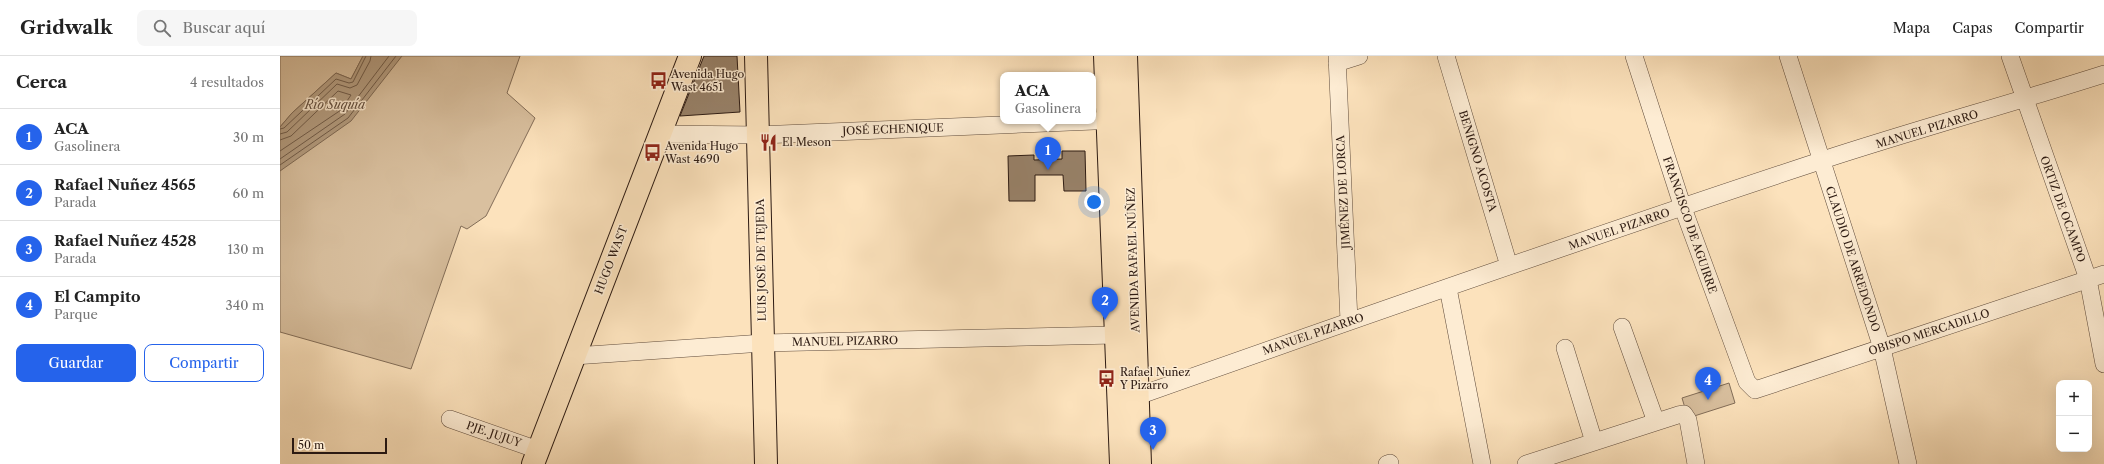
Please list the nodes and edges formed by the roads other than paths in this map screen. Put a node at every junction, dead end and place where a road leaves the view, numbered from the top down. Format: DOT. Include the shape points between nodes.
graph roads {
  1 [pos="690,56"];
  2 [pos="756,56"];
  3 [pos="1105,56"];
  4 [pos="1126,56"];
  5 [pos="1359,56"];
  6 [pos="1446,56"];
  7 [pos="1634,56"];
  8 [pos="1788,56"];
  9 [pos="2010,56"];
  10 [pos="1337,59"];
  11 [pos="2104,74"];
  12 [pos="2024,100"];
  13 [pos="1117,120"];
  14 [pos="1096,121"];
  15 [pos="1021,124"];
  16 [pos="659,134"];
  17 [pos="758,135"];
  18 [pos="1822,160"];
  19 [pos="1683,208"];
  20 [pos="1509,266"];
  21 [pos="2096,277"];
  22 [pos="1448,288"];
  23 [pos="1349,321"];
  24 [pos="1622,327"];
  25 [pos="1116,335"];
  26 [pos="763,343"];
  27 [pos="1565,348"];
  28 [pos="1882,348"];
  29 [pos="574,356"];
  30 [pos="2104,364"];
  31 [pos="1755,390"];
  32 [pos="1138,396"];
  33 [pos="450,419"];
  34 [pos="1656,422"];
  35 [pos="1594,442"];
  36 [pos="536,457"];
  37 [pos="766,464"];
  38 [pos="1121,464"];
  39 [pos="1140,464"];
  40 [pos="1482,464"];
  41 [pos="1526,464"];
  42 [pos="1696,464"];
  43 [pos="1908,464"];
  1 -- 16 [label="main road, HUGO WAST"];
  2 -- 17 [label="main road, LUIS JOSÉ DE TEJEDA"];
  3 -- 13 [label="main road, AVENIDA RAFAEL NÚÑEZ"];
  4 -- 13 [label="main road, AVENIDA RAFAEL NÚÑEZ"];
  5 -- 10 [label="street"];
  6 -- 20 [label="street, BENIGNO ACOSTA"];
  7 -- 19 [label="street, FRANCISCO DE AGUIRRE"];
  8 -- 18 [label="street, CLAUDIO DE ARREDONDO"];
  9 -- 12 [label="street, ORTIZ DE OCAMPO"];
  10 -- 23 [label="street, JIMÉNEZ DE LORCA"];
  11 -- 12 [label="street, MANUEL PIZARRO"];
  12 -- 18 [label="street, MANUEL PIZARRO"];
  12 -- 21 [label="street, ORTIZ DE OCAMPO"];
  13 -- 14 [label="street, JOSÉ ECHENIQUE"];
  13 -- 25 [label="main road, AVENIDA RAFAEL NÚÑEZ"];
  13 -- 32 [label="main road, AVENIDA RAFAEL NÚÑEZ"];
  15 -- 17 [label="street, JOSÉ ECHENIQUE"];
  16 -- 17 [label="street, JOSÉ ECHENIQUE"];
  16 -- 29 [label="main road, HUGO WAST"];
  17 -- 26 [label="main road, LUIS JOSÉ DE TEJEDA"];
  18 -- 19 [label="street, MANUEL PIZARRO"];
  18 -- 28 [label="street, CLAUDIO DE ARREDONDO"];
  19 -- 20 [label="street, MANUEL PIZARRO"];
  19 -- 31 [label="street, FRANCISCO DE AGUIRRE" via="1747,382"];
  20 -- 22 [label="street, MANUEL PIZARRO"];
  21 -- 28 [label="street, OBISPO MERCADILLO"];
  21 -- 30 [label="street, ORTIZ DE OCAMPO"];
  22 -- 23 [label="street, MANUEL PIZARRO"];
  22 -- 40 [label="street"];
  23 -- 32 [label="street, MANUEL PIZARRO"];
  24 -- 34 [label="street"];
  25 -- 26 [label="street, MANUEL PIZARRO"];
  25 -- 38 [label="main road, AVENIDA RAFAEL NÚÑEZ"];
  26 -- 29 [label="street, MANUEL PIZARRO"];
  26 -- 37 [label="main road, LUIS JOSÉ DE TEJEDA"];
  27 -- 35 [label="street"];
  28 -- 31 [label="street, OBISPO MERCADILLO"];
  28 -- 43 [label="street, CLAUDIO DE ARREDONDO"];
  29 -- 36 [label="main road, HUGO WAST"];
  32 -- 39 [label="main road, AVENIDA RAFAEL NÚÑEZ"];
  33 -- 36 [label="street, PJE. JUJUY"];
  34 -- 35 [label="street"];
  34 -- 42 [label="street" via="1684,414 1688,420"];
  35 -- 41 [label="street"];
}
